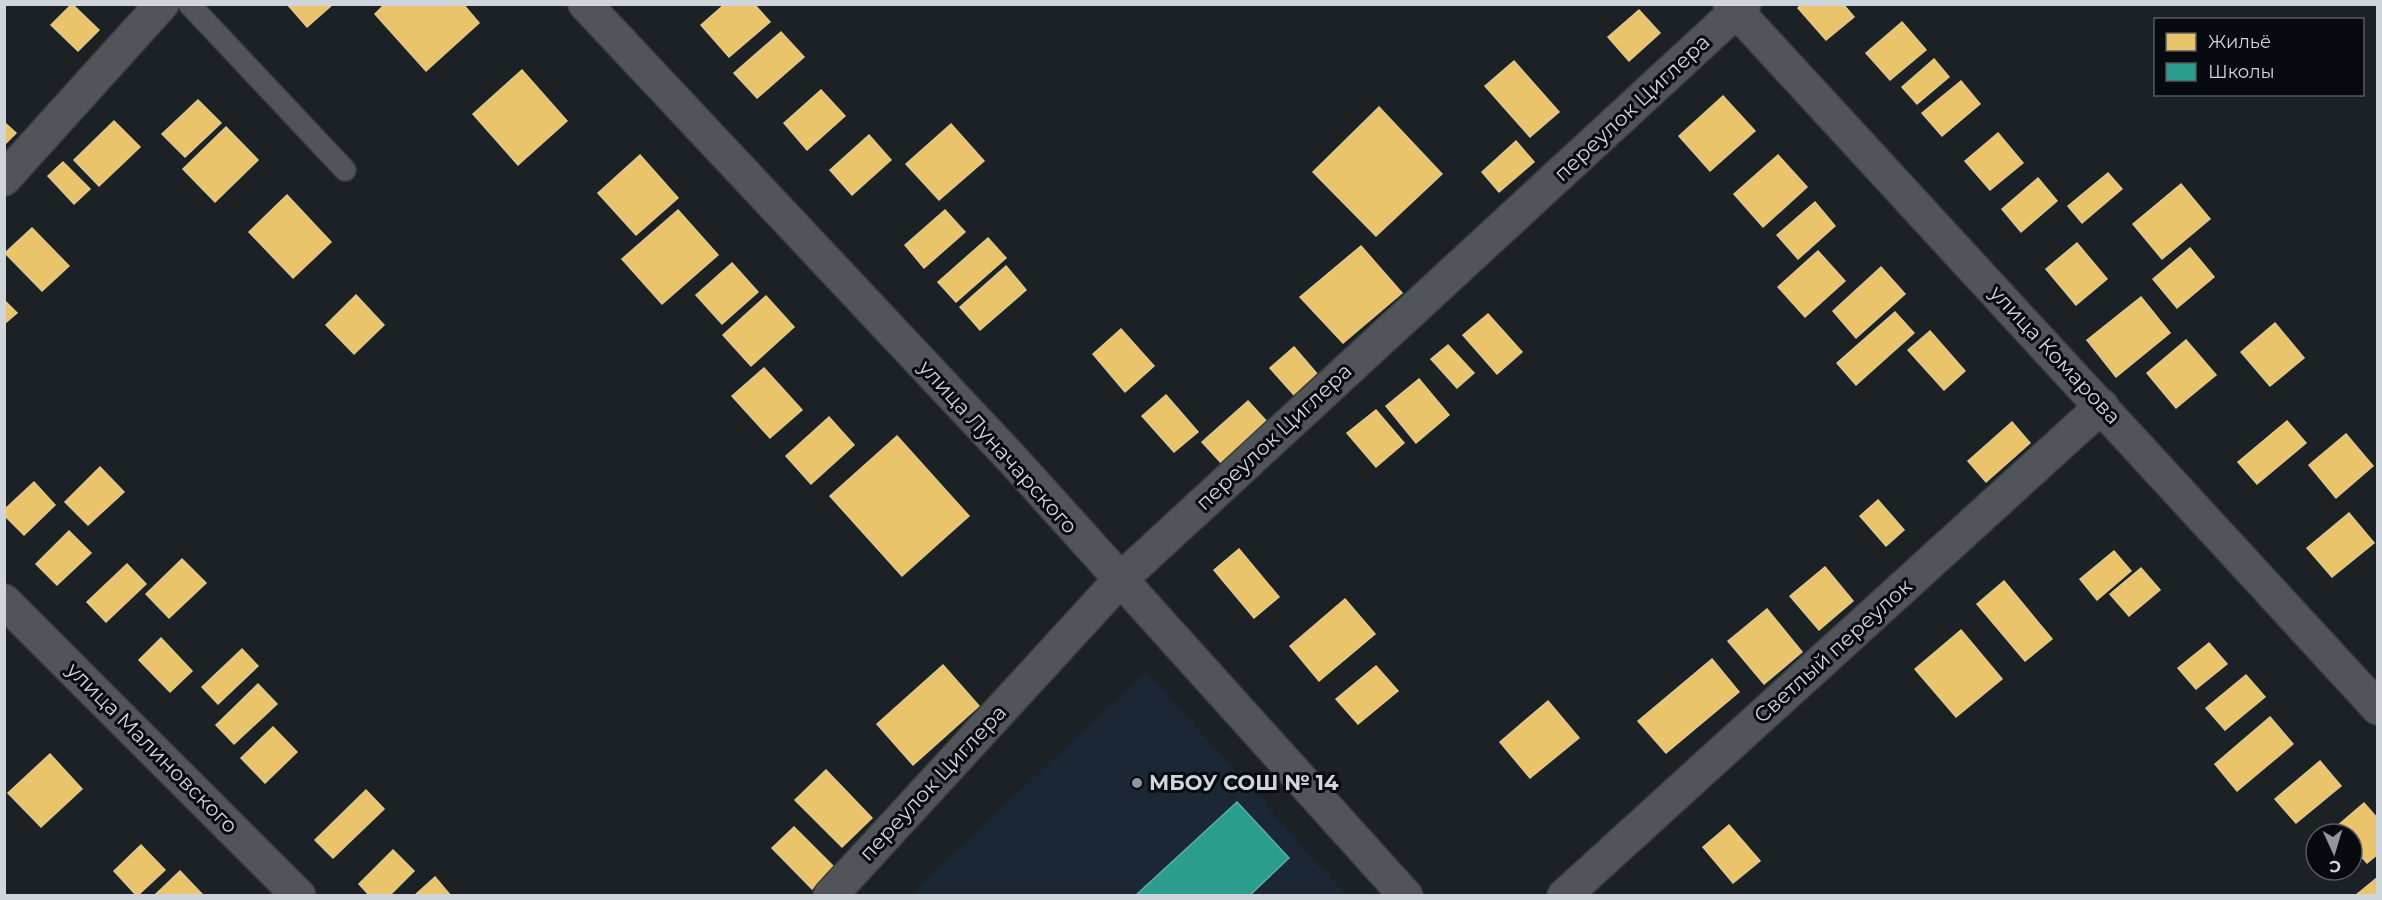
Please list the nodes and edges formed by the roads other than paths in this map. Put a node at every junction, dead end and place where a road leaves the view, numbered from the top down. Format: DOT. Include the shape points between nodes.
graph roads {
  1 [pos="162,4"];
  2 [pos="189,4"];
  3 [pos="585,4"];
  4 [pos="1737,7"];
  5 [pos="345,170"];
  6 [pos="4,179"];
  7 [pos="2102,406"];
  8 [pos="1119,581"];
  9 [pos="4,601"];
  10 [pos="2378,708"];
  11 [pos="299,896"];
  12 [pos="830,896"];
  13 [pos="1406,896"];
  14 [pos="1564,896"];
  1 -- 6 [label="street"];
  2 -- 5 [label="lane"];
  3 -- 8 [label="street, улица Луначарского" via="1014,461"];
  4 -- 7 [label="street, улица Комарова"];
  4 -- 8 [label="street, переулок Циглера"];
  7 -- 10 [label="street, улица Комарова"];
  7 -- 14 [label="street, Светлый переулок"];
  8 -- 12 [label="street, переулок Циглера"];
  8 -- 13 [label="street, улица Луначарского"];
  9 -- 11 [label="street, улица Малиновского"];
}
